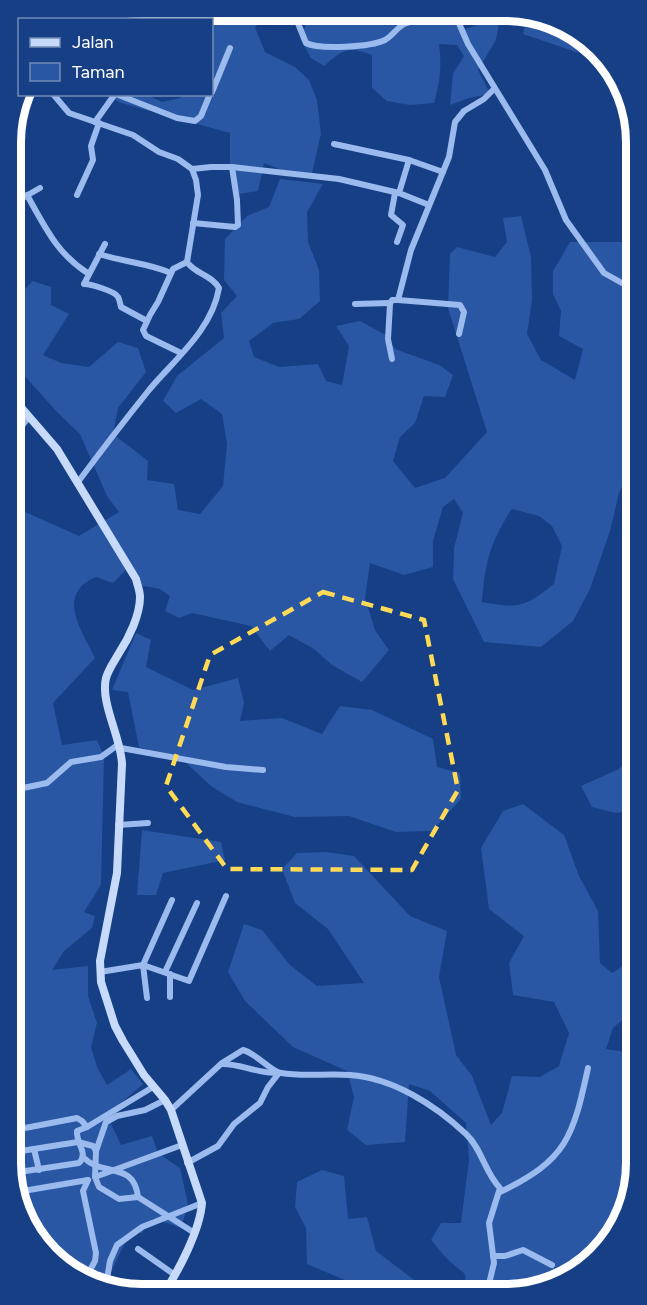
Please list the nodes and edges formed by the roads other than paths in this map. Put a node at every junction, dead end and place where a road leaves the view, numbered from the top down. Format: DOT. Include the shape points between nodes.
graph roads {
  1 [pos="297,21"];
  2 [pos="416,21"];
  3 [pos="458,21"];
  4 [pos="230,48"];
  5 [pos="213,88"];
  6 [pos="494,88"];
  7 [pos="56,96"];
  8 [pos="115,96"];
  9 [pos="121,96"];
  10 [pos="210,96"];
  11 [pos="97,122"];
  12 [pos="334,144"];
  13 [pos="409,160"];
  14 [pos="232,167"];
  15 [pos="192,169"];
  16 [pos="443,172"];
  17 [pos="40,188"];
  18 [pos="397,193"];
  19 [pos="27,195"];
  20 [pos="77,195"];
  21 [pos="21,199"];
  22 [pos="429,205"];
  23 [pos="193,223"];
  24 [pos="397,242"];
  25 [pos="105,244"];
  26 [pos="99,255"];
  27 [pos="187,262"];
  28 [pos="171,273"];
  29 [pos="89,274"];
  30 [pos="626,285"];
  31 [pos="398,300"];
  32 [pos="390,303"];
  33 [pos="355,304"];
  34 [pos="147,321"];
  35 [pos="459,334"];
  36 [pos="181,353"];
  37 [pos="392,359"];
  38 [pos="21,408"];
  39 [pos="28,417"];
  40 [pos="21,426"];
  41 [pos="78,482"];
  42 [pos="120,746"];
  43 [pos="263,770"];
  44 [pos="21,789"];
  45 [pos="148,824"];
  46 [pos="118,825"];
  47 [pos="226,896"];
  48 [pos="172,900"];
  49 [pos="197,903"];
  50 [pos="143,965"];
  51 [pos="100,972"];
  52 [pos="167,973"];
  53 [pos="170,997"];
  54 [pos="147,998"];
  55 [pos="222,1064"];
  56 [pos="588,1068"];
  57 [pos="279,1073"];
  58 [pos="153,1087"];
  59 [pos="165,1100"];
  60 [pos="171,1110"];
  61 [pos="87,1127"];
  62 [pos="25,1128"];
  63 [pos="78,1142"];
  64 [pos="182,1145"];
  65 [pos="34,1149"];
  66 [pos="21,1151"];
  67 [pos="96,1151"];
  68 [pos="84,1158"];
  69 [pos="187,1163"];
  70 [pos="96,1167"];
  71 [pos="39,1170"];
  72 [pos="118,1170"];
  73 [pos="22,1172"];
  74 [pos="95,1178"];
  75 [pos="88,1180"];
  76 [pos="24,1191"];
  77 [pos="500,1192"];
  78 [pos="138,1197"];
  79 [pos="202,1203"];
  80 [pos="167,1216"];
  81 [pos="193,1232"];
  82 [pos="138,1249"];
  83 [pos="493,1256"];
  84 [pos="552,1265"];
  85 [pos="89,1272"];
  86 [pos="175,1275"];
  87 [pos="107,1279"];
  88 [pos="170,1284"];
  89 [pos="489,1284"];
  1 -- 2 [label="street" via="306,43 316,46 374,43"];
  3 -- 6 [label="street"];
  4 -- 5 [label="street"];
  6 -- 16 [label="street" via="454,122"];
  6 -- 30 [label="street" via="546,170 566,220 589,255 604,273"];
  7 -- 11 [label="street" via="69,113"];
  8 -- 11 [label="street"];
  9 -- 10 [label="street" via="195,121"];
  11 -- 15 [label="street" via="132,135"];
  11 -- 20 [label="street" via="91,146 93,160"];
  12 -- 13 [label="street"];
  13 -- 16 [label="street"];
  13 -- 18 [label="street"];
  14 -- 15 [label="street"];
  14 -- 18 [label="street" via="339,179"];
  14 -- 23 [label="street" via="238,225"];
  15 -- 23 [label="street" via="198,195"];
  16 -- 22 [label="street"];
  17 -- 19 [label="street"];
  18 -- 22 [label="street"];
  18 -- 24 [label="street" via="390,215 403,225"];
  19 -- 21 [label="street"];
  19 -- 29 [label="street" via="56,246"];
  22 -- 31 [label="street"];
  23 -- 27 [label="street"];
  25 -- 26 [label="street"];
  26 -- 28 [label="street"];
  26 -- 29 [label="street"];
  27 -- 28 [label="street"];
  27 -- 36 [label="street" via="217,284 219,290 201,330"];
  28 -- 34 [label="street"];
  29 -- 34 [label="street" via="84,285 115,294 121,307"];
  31 -- 32 [label="street"];
  31 -- 35 [label="street" via="460,305 464,312"];
  32 -- 33 [label="street"];
  32 -- 37 [label="street" via="387,332"];
  34 -- 36 [label="street" via="143,334"];
  36 -- 41 [label="street"];
  38 -- 39 [label="street"];
  39 -- 40 [label="street"];
  39 -- 41 [label="street" via="57,449"];
  41 -- 42 [label="street" via="136,579 140,597 134,624 105,682"];
  42 -- 43 [label="street" via="226,767"];
  42 -- 44 [label="street" via="101,757 71,762 47,783"];
  42 -- 46 [label="street"];
  45 -- 46 [label="street"];
  46 -- 51 [label="street" via="115,888"];
  47 -- 52 [label="street" via="189,981"];
  48 -- 50 [label="street"];
  49 -- 52 [label="street"];
  50 -- 51 [label="street"];
  50 -- 52 [label="street"];
  50 -- 54 [label="street"];
  51 -- 58 [label="street" via="116,1026"];
  52 -- 53 [label="street"];
  55 -- 57 [label="street"];
  55 -- 57 [label="street" via="244,1050"];
  55 -- 60 [label="street"];
  56 -- 77 [label="street" via="565,1144 532,1175"];
  57 -- 69 [label="street" via="260,1103 234,1124 218,1146"];
  57 -- 77 [label="street" via="350,1075 407,1092 468,1137"];
  58 -- 59 [label="street"];
  58 -- 61 [label="street"];
  59 -- 60 [label="street"];
  59 -- 67 [label="street" via="106,1122"];
  60 -- 64 [label="street"];
  61 -- 62 [label="street" via="77,1118"];
  61 -- 63 [label="street" via="77,1131"];
  63 -- 65 [label="street"];
  63 -- 67 [label="street" via="93,1146"];
  63 -- 68 [label="street"];
  64 -- 69 [label="street"];
  64 -- 72 [label="street"];
  65 -- 66 [label="street"];
  65 -- 71 [label="street"];
  67 -- 70 [label="street"];
  68 -- 70 [label="street"];
  68 -- 71 [label="street" via="77,1164"];
  69 -- 79 [label="street"];
  70 -- 72 [label="street"];
  70 -- 74 [label="street"];
  71 -- 73 [label="street"];
  72 -- 74 [label="street"];
  72 -- 78 [label="street" via="130,1177"];
  74 -- 75 [label="street"];
  74 -- 78 [label="street" via="99,1187 114,1198"];
  75 -- 76 [label="street"];
  75 -- 85 [label="street" via="83,1191 96,1253"];
  77 -- 83 [label="street" via="489,1223"];
  78 -- 80 [label="street"];
  79 -- 80 [label="street"];
  79 -- 81 [label="street"];
  80 -- 81 [label="street"];
  80 -- 87 [label="street" via="142,1227 117,1245"];
  81 -- 86 [label="street"];
  82 -- 86 [label="street"];
  83 -- 84 [label="street" via="523,1250"];
  83 -- 89 [label="street"];
  86 -- 88 [label="street"];
}
